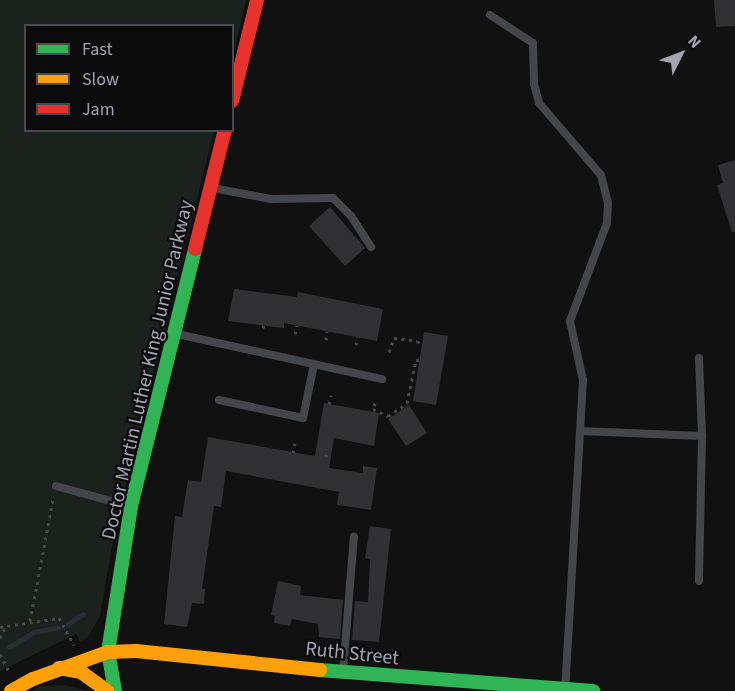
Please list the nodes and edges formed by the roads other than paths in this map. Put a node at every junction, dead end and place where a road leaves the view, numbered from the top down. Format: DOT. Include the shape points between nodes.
graph roads {
  1 [pos="257,0"];
  2 [pos="490,15"];
  3 [pos="234,93"];
  4 [pos="225,132"];
  5 [pos="211,188"];
  6 [pos="371,247"];
  7 [pos="176,334"];
  8 [pos="699,358"];
  9 [pos="314,364"];
  10 [pos="382,379"];
  11 [pos="219,400"];
  12 [pos="580,431"];
  13 [pos="702,436"];
  14 [pos="56,486"];
  15 [pos="131,506"];
  16 [pos="354,537"];
  17 [pos="699,581"];
  18 [pos="108,652"];
  19 [pos="59,668"];
  20 [pos="343,674"];
  21 [pos="565,690"];
  22 [pos="10,691"];
  23 [pos="107,691"];
  24 [pos="115,691"];
  25 [pos="593,691"];
  1 -- 3 [label="main road"];
  2 -- 12 [label="lane" via="533,43 534,84 539,103 601,175 605,189 607,223 570,314 583,380"];
  4 -- 5 [label="main road, Doctor Martin Luther King Junior Parkway"];
  5 -- 6 [label="lane" via="271,199 333,198 351,216"];
  5 -- 7 [label="main road, Doctor Martin Luther King Junior Parkway"];
  7 -- 9 [label="lane"];
  7 -- 15 [label="main road, Doctor Martin Luther King Junior Parkway"];
  8 -- 13 [label="lane"];
  9 -- 10 [label="lane"];
  9 -- 11 [label="lane" via="303,418"];
  12 -- 13 [label="lane"];
  12 -- 21 [label="lane"];
  13 -- 17 [label="lane"];
  14 -- 15 [label="lane"];
  15 -- 18 [label="main road, Doctor Martin Luther King Junior Parkway"];
  16 -- 20 [label="lane"];
  18 -- 19 [label="main road"];
  18 -- 20 [label="main road, Ruth Street" via="213,658"];
  18 -- 24 [label="main road, Doctor Martin Luther King Junior Parkway"];
  19 -- 22 [label="main road, bridge"];
  19 -- 23 [label="main road" via="81,672"];
  20 -- 21 [label="main road, Ruth Street"];
  21 -- 25 [label="main road, Ruth Street"];
}
